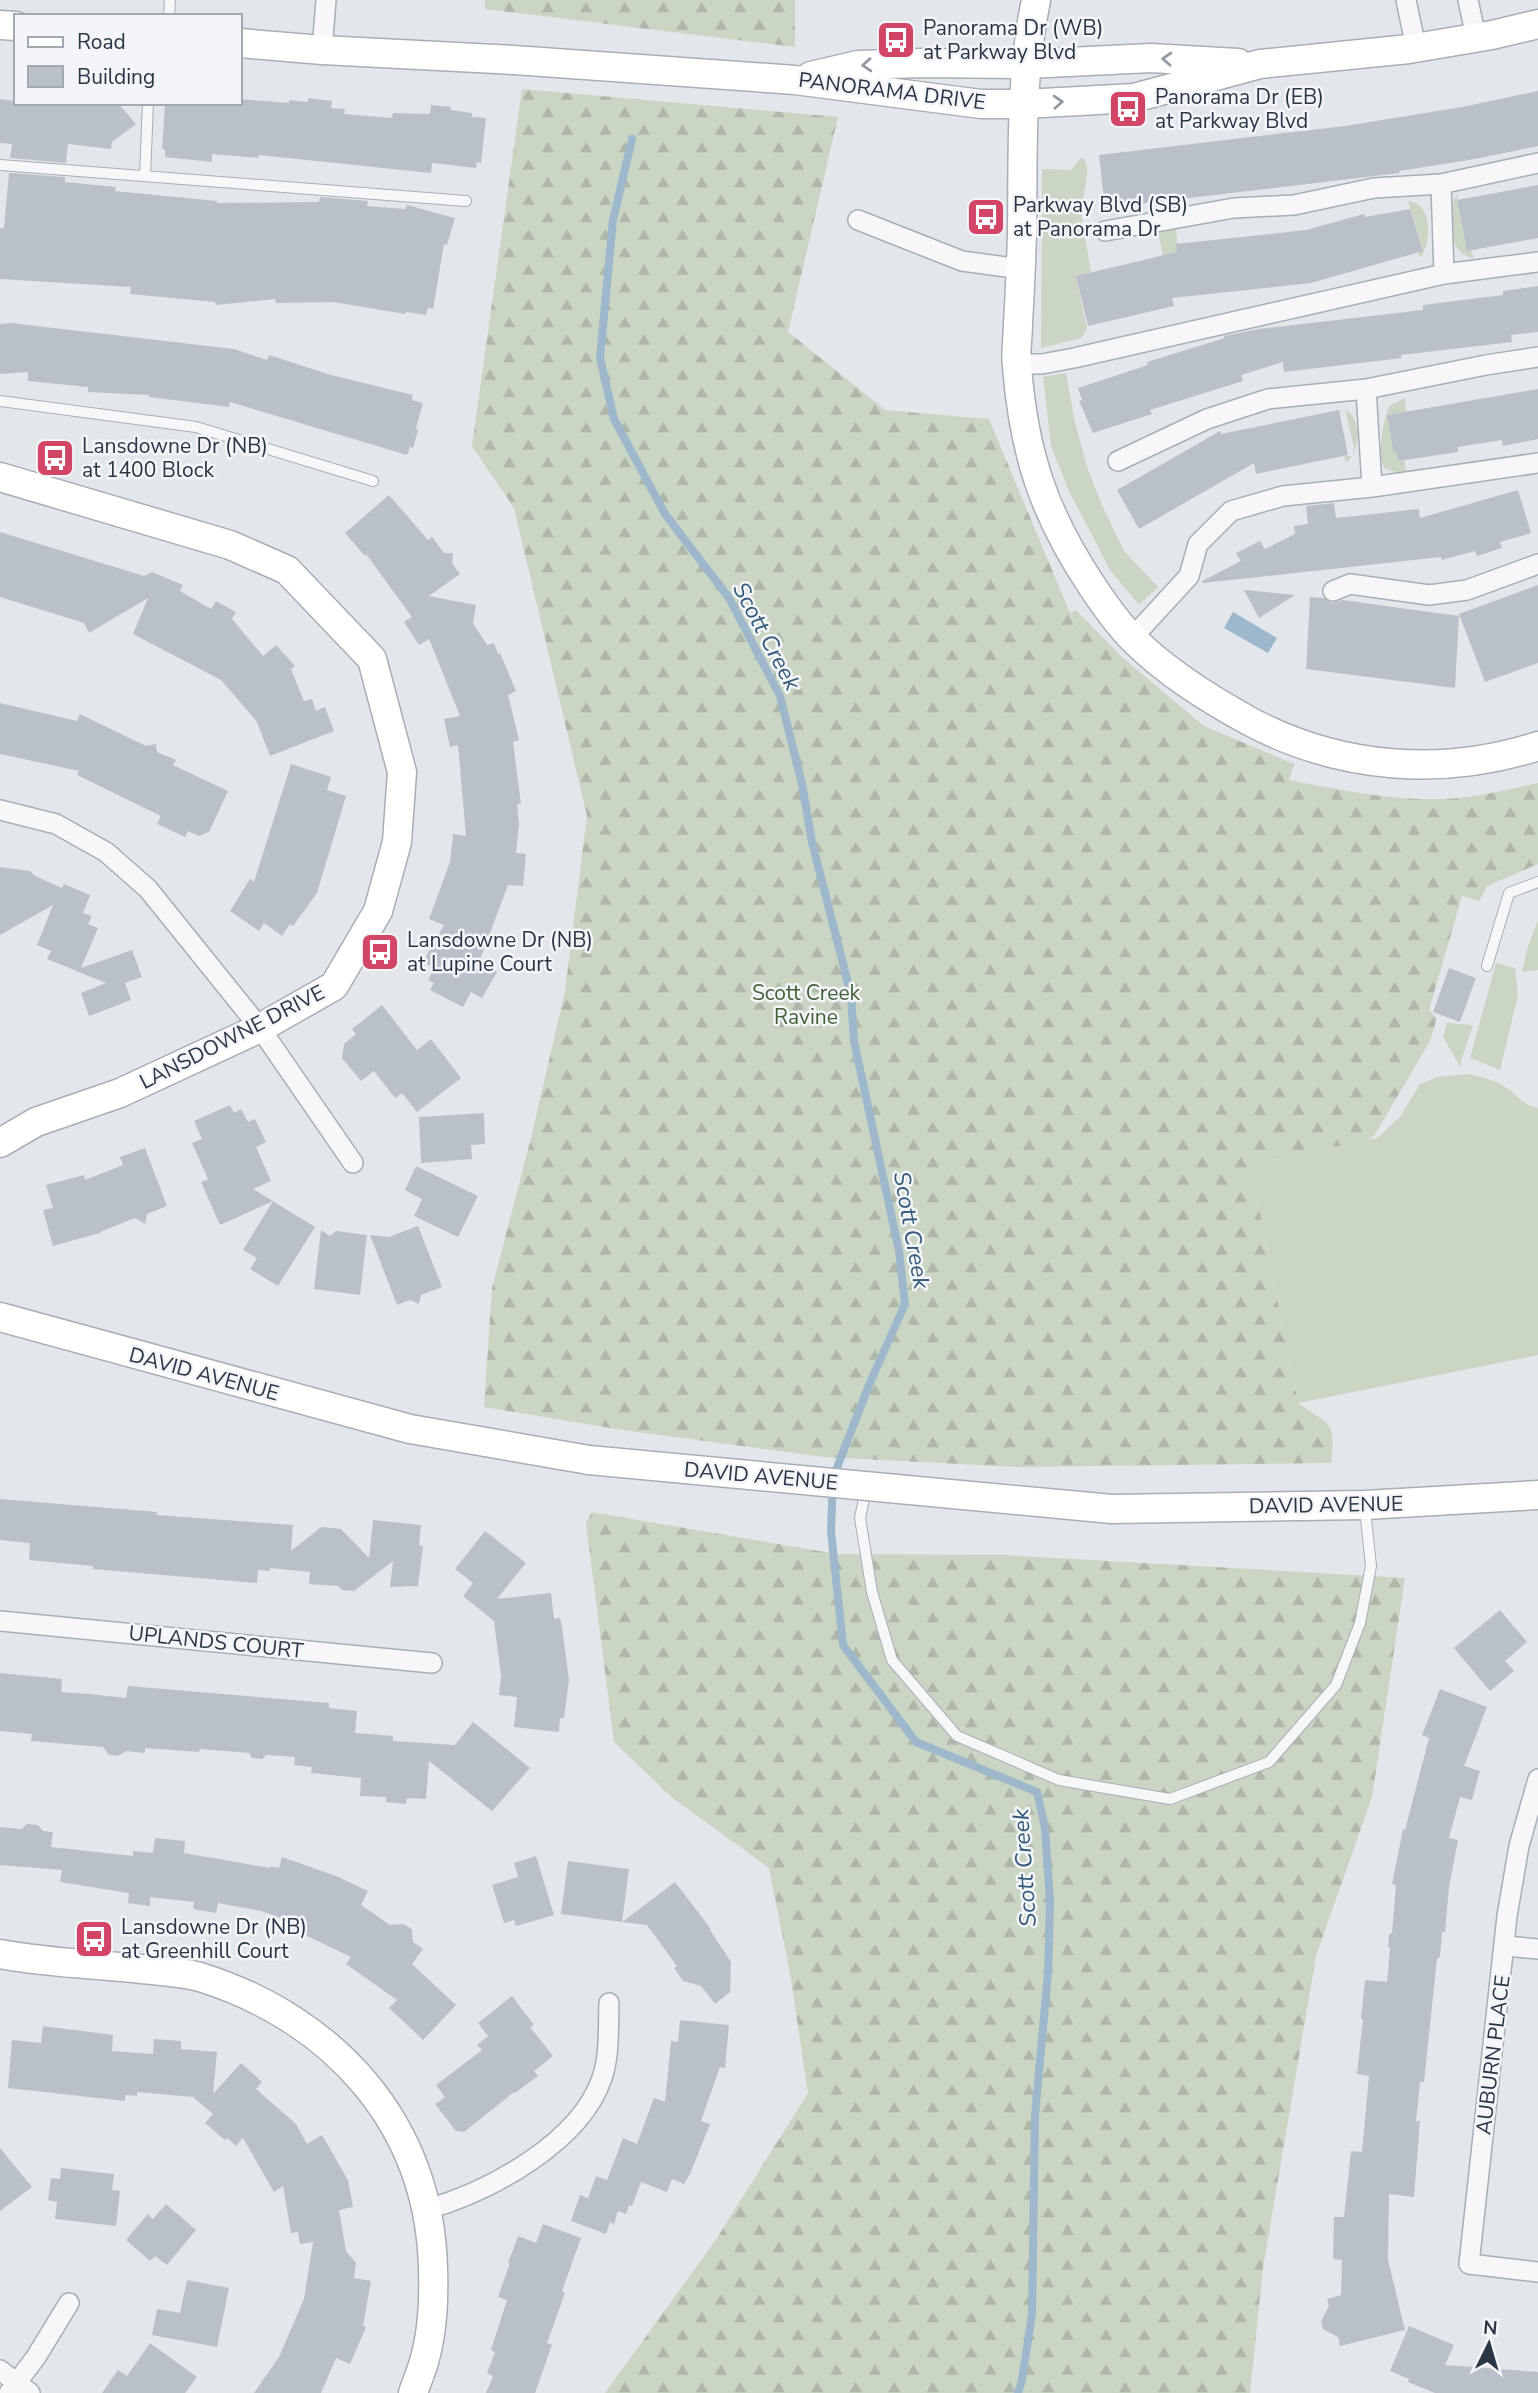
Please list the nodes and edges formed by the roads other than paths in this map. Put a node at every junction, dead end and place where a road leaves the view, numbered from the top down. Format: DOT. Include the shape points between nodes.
graph roads {
  1 [pos="326,0"];
  2 [pos="1036,0"];
  3 [pos="1406,0"];
  4 [pos="1468,0"];
  5 [pos="1538,24"];
  6 [pos="1476,37"];
  7 [pos="242,43"];
  8 [pos="1416,48"];
  9 [pos="322,50"];
  10 [pos="1027,64"];
  11 [pos="1260,64"];
  12 [pos="795,80"];
  13 [pos="1024,104"];
  14 [pos="148,105"];
  15 [pos="1538,163"];
  16 [pos="0,165"];
  17 [pos="145,176"];
  18 [pos="1441,184"];
  19 [pos="466,201"];
  20 [pos="858,220"];
  21 [pos="1105,231"];
  22 [pos="1538,262"];
  23 [pos="1021,269"];
  24 [pos="1444,274"];
  25 [pos="1538,357"];
  26 [pos="1016,364"];
  27 [pos="1366,389"];
  28 [pos="0,401"];
  29 [pos="1118,461"];
  30 [pos="1536,469"];
  31 [pos="0,477"];
  32 [pos="373,481"];
  33 [pos="1372,487"];
  34 [pos="1538,564"];
  35 [pos="1333,591"];
  36 [pos="1132,638"];
  37 [pos="1538,746"];
  38 [pos="0,810"];
  39 [pos="1538,882"];
  40 [pos="1487,966"];
  41 [pos="260,1028"];
  42 [pos="0,1143"];
  43 [pos="353,1163"];
  44 [pos="0,1317"];
  45 [pos="868,1476"];
  46 [pos="1538,1494"];
  47 [pos="1365,1505"];
  48 [pos="0,1620"];
  49 [pos="432,1663"];
  50 [pos="1538,1779"];
  51 [pos="1504,1946"];
  52 [pos="1538,1949"];
  53 [pos="0,1954"];
  54 [pos="609,2003"];
  55 [pos="428,2209"];
  56 [pos="1538,2272"];
  57 [pos="69,2303"];
  58 [pos="0,2370"];
  59 [pos="19,2389"];
  60 [pos="413,2393"];
  1 -- 9 [label="street"];
  2 -- 10 [label="street"];
  3 -- 8 [label="street"];
  4 -- 6 [label="street"];
  5 -- 6 [label="street, PANORAMA DRIVE"];
  6 -- 8 [label="street, PANORAMA DRIVE"];
  7 -- 9 [label="street, PANORAMA DRIVE"];
  8 -- 11 [label="street, PANORAMA DRIVE"];
  9 -- 12 [label="street, PANORAMA DRIVE"];
  11 -- 10 [label="street, one-way" via="1151,58"];
  10 -- 12 [label="street, one-way" via="858,65"];
  10 -- 13 [label="street"];
  13 -- 11 [label="street, PANORAMA DRIVE, one-way" via="1134,98"];
  12 -- 13 [label="street, PANORAMA DRIVE" via="981,104"];
  13 -- 23 [label="street"];
  14 -- 17 [label="lane"];
  15 -- 18 [label="street"];
  16 -- 17 [label="lane"];
  17 -- 19 [label="lane"];
  18 -- 21 [label="street" via="1374,188 1294,205 1234,208"];
  18 -- 24 [label="street"];
  20 -- 23 [label="street" via="962,261"];
  22 -- 24 [label="street"];
  23 -- 26 [label="street"];
  24 -- 26 [label="street" via="1074,358"];
  25 -- 27 [label="street"];
  26 -- 36 [label="street" via="1025,437 1052,518 1085,576"];
  27 -- 29 [label="street" via="1268,399 1207,419"];
  27 -- 33 [label="street"];
  28 -- 32 [label="lane" via="196,428"];
  30 -- 33 [label="street"];
  31 -- 41 [label="street, LANSDOWNE DRIVE" via="230,545 287,570 372,659 402,772 397,842 378,911 334,986"];
  33 -- 36 [label="street" via="1283,496 1231,511 1198,544 1189,576"];
  34 -- 35 [label="street" via="1467,590 1429,595 1350,584"];
  36 -- 37 [label="street" via="1211,701 1311,748 1410,766 1507,757"];
  38 -- 41 [label="street" via="57,824 106,852 148,889"];
  39 -- 40 [label="lane" via="1509,893"];
  41 -- 42 [label="street, LANSDOWNE DRIVE" via="120,1093 36,1122"];
  41 -- 43 [label="street"];
  44 -- 47 [label="street, DAVID AVENUE, bridge" via="410,1429 589,1460 1112,1509"];
  45 -- 47 [label="lane" via="860,1518 872,1591 892,1660 957,1736 1059,1780 1170,1798 1269,1762 1336,1685 1360,1622 1371,1566"];
  46 -- 47 [label="street, DAVID AVENUE"];
  48 -- 49 [label="street, UPLANDS COURT"];
  50 -- 51 [label="street, AUBURN PLACE" via="1519,1846"];
  51 -- 52 [label="street"];
  51 -- 56 [label="street, AUBURN PLACE" via="1469,2264"];
  53 -- 55 [label="street" via="196,1976 263,2001 299,2022 365,2081 414,2166"];
  54 -- 55 [label="street" via="602,2077 579,2116 550,2147 515,2172"];
  55 -- 60 [label="street" via="433,2244 432,2325"];
  57 -- 59 [label="street"];
  58 -- 59 [label="street"];
}
